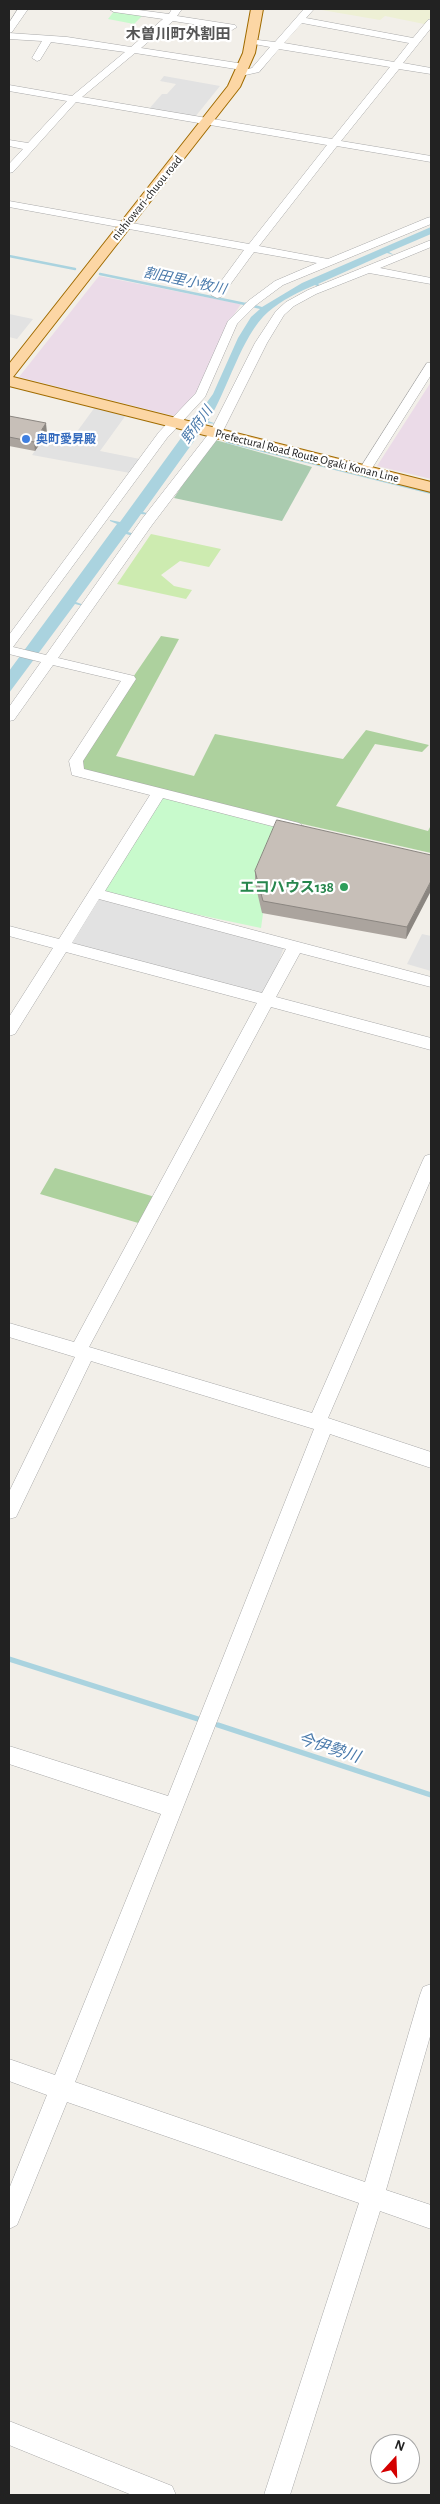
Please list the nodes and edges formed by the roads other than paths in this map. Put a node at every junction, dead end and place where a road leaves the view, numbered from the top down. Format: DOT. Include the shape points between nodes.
graph roads {
  1 [pos="23,9"];
  2 [pos="114,9"];
  3 [pos="177,9"];
  4 [pos="257,9"];
  5 [pos="309,9"];
  6 [pos="171,18"];
  7 [pos="299,20"];
  8 [pos="431,22"];
  9 [pos="232,28"];
  10 [pos="9,30"];
  11 [pos="9,36"];
  12 [pos="48,39"];
  13 [pos="416,40"];
  14 [pos="252,41"];
  15 [pos="277,45"];
  16 [pos="135,50"];
  17 [pos="37,58"];
  18 [pos="397,64"];
  19 [pos="242,70"];
  20 [pos="431,71"];
  21 [pos="9,88"];
  22 [pos="74,99"];
  23 [pos="207,121"];
  24 [pos="9,143"];
  25 [pos="335,143"];
  26 [pos="30,147"];
  27 [pos="431,159"];
  28 [pos="9,170"];
  29 [pos="9,204"];
  30 [pos="429,219"];
  31 [pos="125,224"];
  32 [pos="431,243"];
  33 [pos="250,249"];
  34 [pos="328,262"];
  35 [pos="368,269"];
  36 [pos="431,282"];
  37 [pos="217,295"];
  38 [pos="431,366"];
  39 [pos="9,374"];
  40 [pos="9,381"];
  41 [pos="177,423"];
  42 [pos="216,433"];
  43 [pos="365,470"];
  44 [pos="431,487"];
  45 [pos="9,644"];
  46 [pos="9,650"];
  47 [pos="51,659"];
  48 [pos="9,717"];
  49 [pos="159,793"];
  50 [pos="312,831"];
  51 [pos="95,894"];
  52 [pos="9,931"];
  53 [pos="62,946"];
  54 [pos="295,947"];
  55 [pos="431,982"];
  56 [pos="265,1000"];
  57 [pos="9,1030"];
  58 [pos="431,1044"];
  59 [pos="431,1160"];
  60 [pos="9,1330"];
  61 [pos="82,1352"];
  62 [pos="321,1423"];
  63 [pos="431,1460"];
  64 [pos="9,1510"];
  65 [pos="9,1755"];
  66 [pos="174,1808"];
  67 [pos="431,1995"];
  68 [pos="9,2070"];
  69 [pos="59,2088"];
  70 [pos="374,2195"];
  71 [pos="9,2217"];
  72 [pos="431,2217"];
  73 [pos="9,2433"];
  74 [pos="163,2495"];
  75 [pos="277,2495"];
  1 -- 10 [label="street"];
  2 -- 6 [label="street"];
  3 -- 6 [label="street"];
  4 -- 14 [label="main road, nishiowari-chuou road"];
  5 -- 7 [label="street"];
  6 -- 9 [label="street"];
  6 -- 16 [label="street"];
  7 -- 13 [label="street"];
  7 -- 15 [label="street"];
  8 -- 13 [label="street"];
  11 -- 12 [label="street"];
  12 -- 16 [label="street"];
  12 -- 17 [label="street"];
  13 -- 18 [label="street"];
  14 -- 15 [label="street"];
  14 -- 19 [label="main road, nishiowari-chuou road"];
  15 -- 18 [label="street"];
  15 -- 19 [label="street" via="255,70"];
  16 -- 19 [label="street"];
  16 -- 22 [label="street"];
  18 -- 20 [label="street"];
  18 -- 25 [label="street"];
  19 -- 23 [label="main road, nishiowari-chuou road" via="234,87"];
  21 -- 22 [label="street"];
  22 -- 23 [label="street"];
  22 -- 26 [label="street"];
  23 -- 25 [label="street"];
  23 -- 31 [label="main road, nishiowari-chuou road"];
  24 -- 26 [label="street"];
  25 -- 27 [label="street"];
  25 -- 33 [label="street"];
  26 -- 28 [label="street"];
  29 -- 31 [label="street"];
  30 -- 34 [label="street"];
  31 -- 33 [label="street"];
  31 -- 39 [label="main road, nishiowari-chuou road"];
  32 -- 35 [label="street"];
  33 -- 34 [label="street"];
  33 -- 37 [label="street"];
  34 -- 35 [label="street"];
  34 -- 41 [label="street" via="279,283 250,304 232,323 201,394"];
  35 -- 36 [label="street"];
  35 -- 42 [label="street" via="303,297 280,313 261,343"];
  38 -- 43 [label="street"];
  40 -- 41 [label="main road, Prefectural Road Route Ogaki Konan Line"];
  41 -- 42 [label="main road, Prefectural Road Route Ogaki Konan Line"];
  41 -- 45 [label="street" via="163,435"];
  42 -- 43 [label="main road, Prefectural Road Route Ogaki Konan Line"];
  42 -- 47 [label="street" via="147,522"];
  43 -- 44 [label="main road, Prefectural Road Route Ogaki Konan Line"];
  46 -- 47 [label="street"];
  47 -- 48 [label="street"];
  47 -- 49 [label="street" via="129,679 76,761 77,772"];
  49 -- 50 [label="street"];
  49 -- 51 [label="street"];
  51 -- 53 [label="street"];
  51 -- 54 [label="street"];
  52 -- 53 [label="street"];
  53 -- 56 [label="street"];
  53 -- 57 [label="street"];
  54 -- 55 [label="street"];
  54 -- 56 [label="street"];
  56 -- 58 [label="street"];
  56 -- 61 [label="street"];
  59 -- 62 [label="street"];
  60 -- 61 [label="street"];
  61 -- 62 [label="street"];
  61 -- 64 [label="street"];
  62 -- 63 [label="street"];
  62 -- 66 [label="street"];
  65 -- 66 [label="street"];
  66 -- 69 [label="street"];
  67 -- 70 [label="street"];
  68 -- 69 [label="street"];
  69 -- 70 [label="street"];
  69 -- 71 [label="street"];
  70 -- 72 [label="street"];
  70 -- 75 [label="street"];
  73 -- 74 [label="street"];
}
